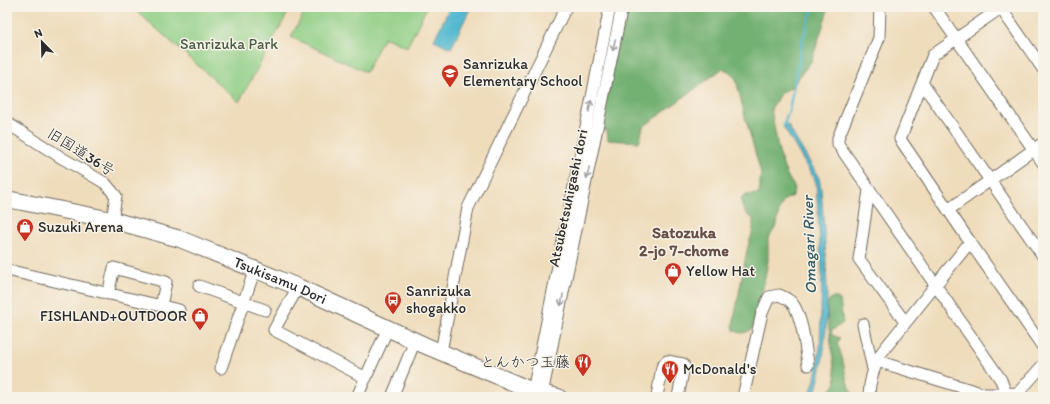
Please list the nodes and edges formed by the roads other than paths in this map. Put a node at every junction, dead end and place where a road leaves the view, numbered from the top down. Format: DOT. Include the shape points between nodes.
graph roads {
  1 [pos="566,7"];
  2 [pos="610,7"];
  3 [pos="622,7"];
  4 [pos="880,7"];
  5 [pos="934,7"];
  6 [pos="1001,7"];
  7 [pos="956,38"];
  8 [pos="1043,69"];
  9 [pos="922,83"];
  10 [pos="7,123"];
  11 [pos="1039,146"];
  12 [pos="1043,163"];
  13 [pos="992,180"];
  14 [pos="869,190"];
  15 [pos="7,199"];
  16 [pos="948,210"];
  17 [pos="112,220"];
  18 [pos="970,242"];
  19 [pos="1043,256"];
  20 [pos="255,269"];
  21 [pos="7,270"];
  22 [pos="935,285"];
  23 [pos="199,286"];
  24 [pos="298,287"];
  25 [pos="108,294"];
  26 [pos="244,302"];
  27 [pos="161,306"];
  28 [pos="179,310"];
  29 [pos="264,310"];
  30 [pos="905,322"];
  31 [pos="863,324"];
  32 [pos="388,328"];
  33 [pos="415,340"];
  34 [pos="1043,347"];
  35 [pos="441,352"];
  36 [pos="808,365"];
  37 [pos="875,365"];
  38 [pos="1043,365"];
  39 [pos="221,368"];
  40 [pos="366,378"];
  41 [pos="540,394"];
  42 [pos="1006,394"];
  43 [pos="357,397"];
  44 [pos="392,397"];
  45 [pos="558,397"];
  46 [pos="657,397"];
  47 [pos="678,397"];
  48 [pos="743,397"];
  49 [pos="869,397"];
  1 -- 35 [label="street" via="468,208"];
  41 -- 2 [label="street, Atsubetsuhigashi dori, one-way"];
  3 -- 41 [label="street, Atsubetsuhigashi dori, one-way"];
  4 -- 14 [label="street" via="878,38 838,138 838,144"];
  5 -- 7 [label="street"];
  6 -- 7 [label="street"];
  6 -- 8 [label="street"];
  7 -- 9 [label="street" via="932,55"];
  7 -- 11 [label="street"];
  9 -- 13 [label="street"];
  9 -- 16 [label="street" via="900,139"];
  10 -- 17 [label="street, 旧国道36号" via="105,183 116,196"];
  11 -- 12 [label="street"];
  11 -- 13 [label="street"];
  13 -- 16 [label="street"];
  13 -- 19 [label="street"];
  14 -- 22 [label="street"];
  14 -- 30 [label="street" via="859,259"];
  15 -- 17 [label="highway, Tsukisamu Dori"];
  16 -- 18 [label="street"];
  17 -- 20 [label="highway, Tsukisamu Dori" via="180,239"];
  18 -- 22 [label="street"];
  18 -- 34 [label="street"];
  20 -- 24 [label="highway, Tsukisamu Dori"];
  20 -- 26 [label="street"];
  21 -- 25 [label="street"];
  22 -- 30 [label="street"];
  22 -- 42 [label="street" via="1001,380"];
  23 -- 26 [label="street"];
  24 -- 32 [label="highway, Tsukisamu Dori"];
  24 -- 40 [label="street" via="274,330"];
  25 -- 27 [label="street"];
  25 -- 27 [label="street" via="114,268 166,282"];
  26 -- 29 [label="street"];
  26 -- 39 [label="street"];
  27 -- 28 [label="street"];
  30 -- 37 [label="street"];
  31 -- 37 [label="street"];
  32 -- 33 [label="highway, Tsukisamu Dori"];
  32 -- 40 [label="street"];
  33 -- 35 [label="highway, Tsukisamu Dori"];
  33 -- 44 [label="street"];
  35 -- 41 [label="highway, Tsukisamu Dori"];
  36 -- 48 [label="street" via="803,334 791,301 779,295 769,297 762,313"];
  37 -- 42 [label="street" via="984,394"];
  37 -- 49 [label="street"];
  38 -- 42 [label="street" via="1018,393"];
  40 -- 43 [label="street"];
  41 -- 45 [label="highway, Tsukisamu Dori"];
  46 -- 47 [label="street" via="662,366 670,361 684,366"];
}
